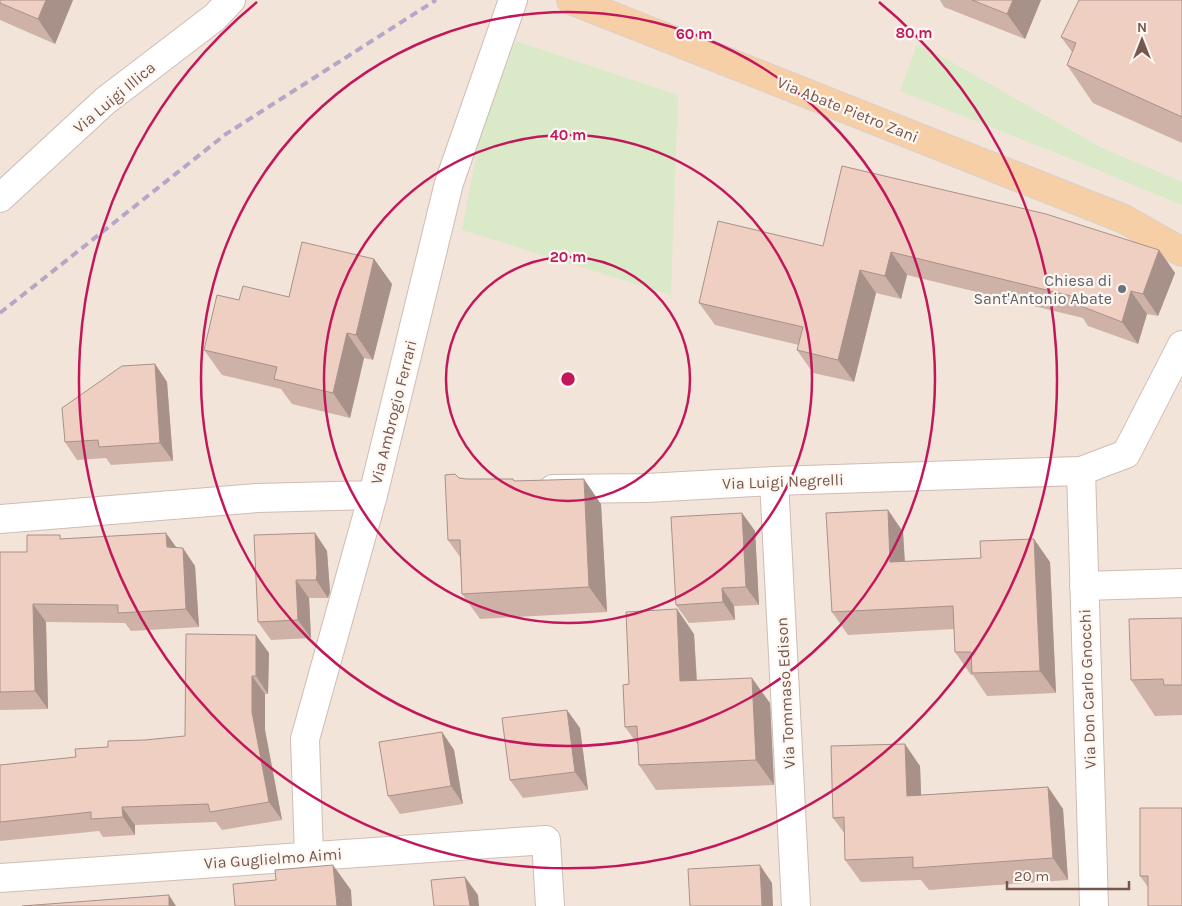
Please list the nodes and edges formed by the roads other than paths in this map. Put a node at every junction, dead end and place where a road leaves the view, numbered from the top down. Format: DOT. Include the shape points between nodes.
graph roads {
  1 [pos="231,0"];
  2 [pos="513,0"];
  3 [pos="571,0"];
  4 [pos="0,198"];
  5 [pos="1124,219"];
  6 [pos="1182,231"];
  7 [pos="1182,252"];
  8 [pos="1182,345"];
  9 [pos="1081,471"];
  10 [pos="774,481"];
  11 [pos="532,489"];
  12 [pos="373,495"];
  13 [pos="0,519"];
  14 [pos="1182,583"];
  15 [pos="1084,586"];
  16 [pos="309,856"];
  17 [pos="0,878"];
  18 [pos="550,906"];
  19 [pos="796,906"];
  20 [pos="1094,906"];
  1 -- 4 [label="street, Via Luigi Illica" via="215,17 105,100"];
  2 -- 12 [label="street, Via Ambrogio Ferrari" via="449,183"];
  3 -- 5 [label="main road, Via Abate Pietro Zani"];
  5 -- 6 [label="main road, Via Abate Pietro Zani"];
  5 -- 7 [label="main road, Via Abate Pietro Zani"];
  8 -- 9 [label="street, Via Luigi Negrelli" via="1126,454"];
  9 -- 10 [label="street, Via Luigi Negrelli"];
  9 -- 15 [label="street, Via Don Carlo Gnocchi"];
  10 -- 11 [label="street, Via Luigi Negrelli" via="647,488"];
  10 -- 19 [label="street, Via Tommaso Edison"];
  12 -- 13 [label="street, Via Ambrogio Ferrari" via="257,498"];
  12 -- 16 [label="street" via="305,739"];
  14 -- 15 [label="street"];
  15 -- 20 [label="street, Via Don Carlo Gnocchi"];
  16 -- 17 [label="street, Via Guglielmo Aimi"];
  16 -- 18 [label="street, Via Guglielmo Aimi" via="546,840"];
}
